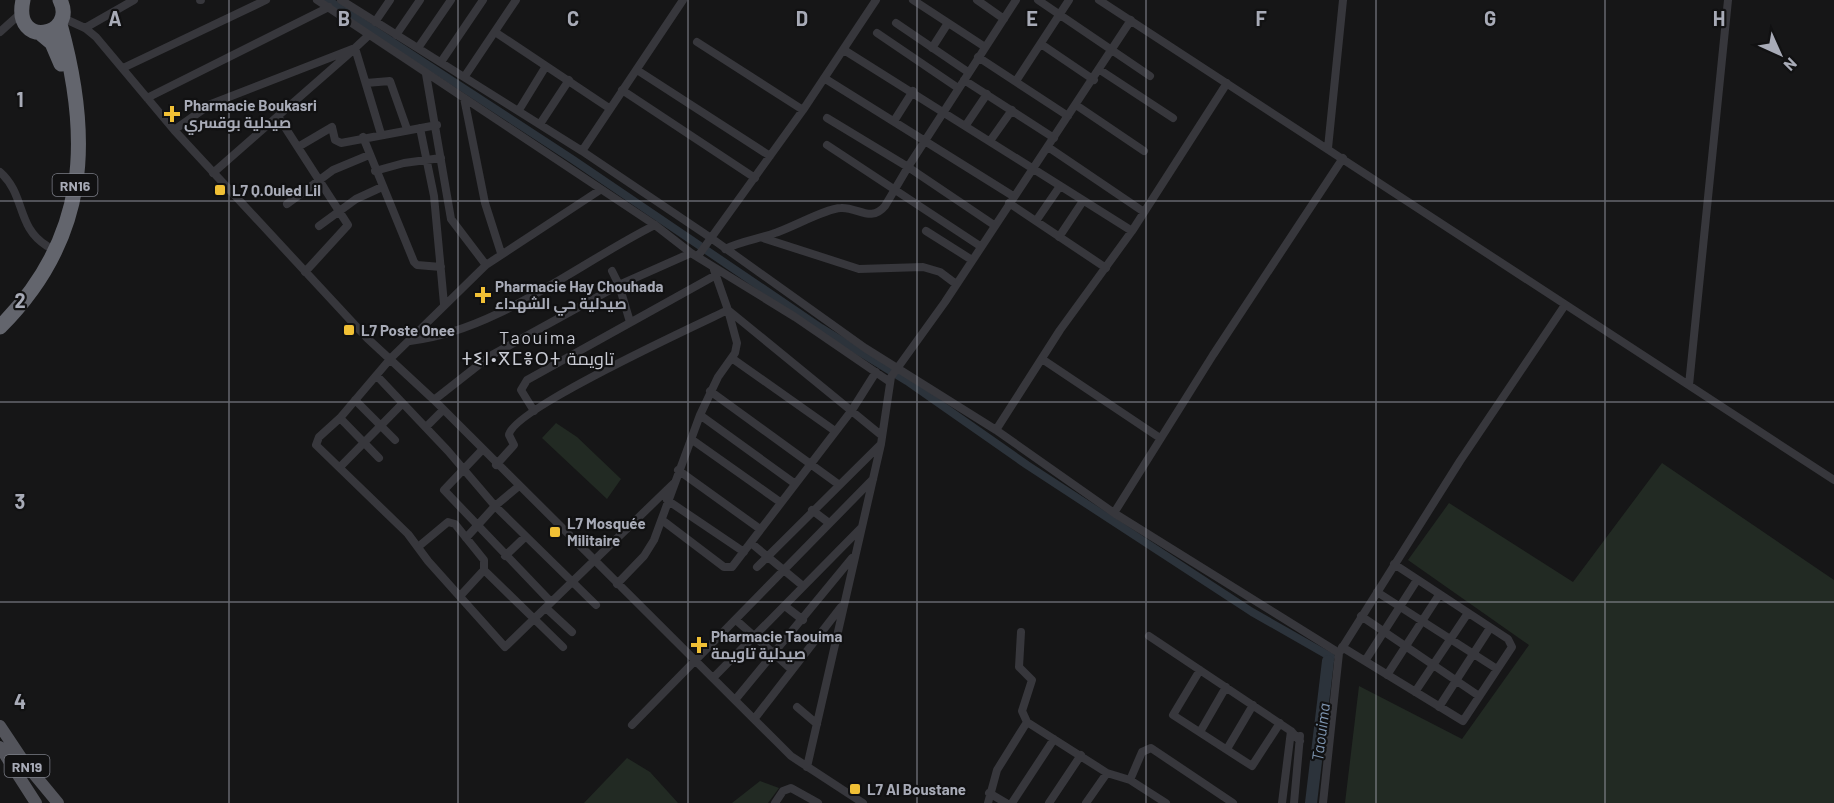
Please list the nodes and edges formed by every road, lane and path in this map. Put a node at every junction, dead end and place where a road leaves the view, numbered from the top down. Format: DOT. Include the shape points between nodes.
graph roads {
  1 [pos="60,0"];
  2 [pos="134,0"];
  3 [pos="266,0"];
  4 [pos="318,0"];
  5 [pos="341,0"];
  6 [pos="390,0"];
  7 [pos="420,0"];
  8 [pos="451,0"];
  9 [pos="483,0"];
  10 [pos="516,0"];
  11 [pos="683,0"];
  12 [pos="876,0"];
  13 [pos="913,0"];
  14 [pos="977,0"];
  15 [pos="1016,0"];
  16 [pos="1038,0"];
  17 [pos="1069,0"];
  18 [pos="1099,0"];
  19 [pos="1343,0"];
  20 [pos="1728,0"];
  21 [pos="23,4"];
  22 [pos="354,5"];
  23 [pos="329,7"];
  24 [pos="1059,15"];
  25 [pos="345,18"];
  26 [pos="1004,19"];
  27 [pos="1131,20"];
  28 [pos="61,21"];
  29 [pos="375,22"];
  30 [pos="948,23"];
  31 [pos="896,24"];
  32 [pos="85,28"];
  33 [pos="1,31"];
  34 [pos="35,31"];
  35 [pos="495,32"];
  36 [pos="877,33"];
  37 [pos="369,35"];
  38 [pos="396,35"];
  39 [pos="697,42"];
  40 [pos="1041,44"];
  41 [pos="985,47"];
  42 [pos="355,48"];
  43 [pos="418,48"];
  44 [pos="932,48"];
  45 [pos="844,50"];
  46 [pos="1114,50"];
  47 [pos="978,57"];
  48 [pos="441,62"];
  49 [pos="546,66"];
  50 [pos="123,68"];
  51 [pos="637,70"];
  52 [pos="1100,70"];
  53 [pos="426,74"];
  54 [pos="1150,75"];
  55 [pos="465,76"];
  56 [pos="966,76"];
  57 [pos="824,78"];
  58 [pos="569,80"];
  59 [pos="1094,80"];
  60 [pos="1016,81"];
  61 [pos="1227,83"];
  62 [pos="366,84"];
  63 [pos="958,88"];
  64 [pos="622,90"];
  65 [pos="913,91"];
  66 [pos="987,94"];
  67 [pos="147,98"];
  68 [pos="464,98"];
  69 [pos="1076,105"];
  70 [pos="609,108"];
  71 [pos="519,110"];
  72 [pos="803,110"];
  73 [pos="1012,110"];
  74 [pos="945,111"];
  75 [pos="1068,116"];
  76 [pos="279,118"];
  77 [pos="827,118"];
  78 [pos="1173,118"];
  79 [pos="894,121"];
  80 [pos="540,124"];
  81 [pos="436,125"];
  82 [pos="966,125"];
  83 [pos="420,128"];
  84 [pos="407,129"];
  85 [pos="174,130"];
  86 [pos="381,134"];
  87 [pos="363,137"];
  88 [pos="1054,138"];
  89 [pos="926,141"];
  90 [pos="990,141"];
  91 [pos="827,145"];
  92 [pos="298,147"];
  93 [pos="1048,147"];
  94 [pos="1328,148"];
  95 [pos="582,151"];
  96 [pos="1144,151"];
  97 [pos="369,155"];
  98 [pos="770,156"];
  99 [pos="441,158"];
  100 [pos="1343,158"];
  101 [pos="425,160"];
  102 [pos="908,167"];
  103 [pos="1034,169"];
  104 [pos="375,171"];
  105 [pos="0,172"];
  106 [pos="213,173"];
  107 [pos="430,177"];
  108 [pos="445,177"];
  109 [pos="755,178"];
  110 [pos="318,179"];
  111 [pos="1059,186"];
  112 [pos="382,188"];
  113 [pos="600,190"];
  114 [pos="895,190"];
  115 [pos="1011,200"];
  116 [pos="1083,201"];
  117 [pos="287,204"];
  118 [pos="339,210"];
  119 [pos="1144,212"];
  120 [pos="1036,220"];
  121 [pos="655,225"];
  122 [pos="994,225"];
  123 [pos="319,226"];
  124 [pos="926,231"];
  125 [pos="1131,231"];
  126 [pos="1059,237"];
  127 [pos="762,238"];
  128 [pos="47,246"];
  129 [pos="980,246"];
  130 [pos="702,248"];
  131 [pos="725,249"];
  132 [pos="501,253"];
  133 [pos="972,260"];
  134 [pos="486,265"];
  135 [pos="441,267"];
  136 [pos="1106,268"];
  137 [pos="612,271"];
  138 [pos="715,271"];
  139 [pos="305,272"];
  140 [pos="956,284"];
  141 [pos="620,285"];
  142 [pos="444,304"];
  143 [pos="1565,305"];
  144 [pos="728,310"];
  145 [pos="0,315"];
  146 [pos="630,322"];
  147 [pos="0,327"];
  148 [pos="410,341"];
  149 [pos="391,358"];
  150 [pos="733,359"];
  151 [pos="1042,359"];
  152 [pos="898,367"];
  153 [pos="876,372"];
  154 [pos="377,376"];
  155 [pos="890,379"];
  156 [pos="1689,385"];
  157 [pos="711,391"];
  158 [pos="355,400"];
  159 [pos="435,400"];
  160 [pos="402,404"];
  161 [pos="443,410"];
  162 [pos="852,410"];
  163 [pos="534,411"];
  164 [pos="700,415"];
  165 [pos="340,418"];
  166 [pos="381,425"];
  167 [pos="426,427"];
  168 [pos="996,430"];
  169 [pos="835,431"];
  170 [pos="1160,438"];
  171 [pos="691,439"];
  172 [pos="881,439"];
  173 [pos="395,440"];
  174 [pos="364,442"];
  175 [pos="482,450"];
  176 [pos="379,458"];
  177 [pos="810,463"];
  178 [pos="496,465"];
  179 [pos="340,467"];
  180 [pos="463,469"];
  181 [pos="678,470"];
  182 [pos="873,479"];
  183 [pos="1834,480"];
  184 [pos="794,483"];
  185 [pos="673,484"];
  186 [pos="838,484"];
  187 [pos="519,486"];
  188 [pos="667,500"];
  189 [pos="780,502"];
  190 [pos="495,506"];
  191 [pos="812,510"];
  192 [pos="1114,513"];
  193 [pos="662,520"];
  194 [pos="829,523"];
  195 [pos="477,526"];
  196 [pos="861,528"];
  197 [pos="760,529"];
  198 [pos="525,537"];
  199 [pos="466,538"];
  200 [pos="751,543"];
  201 [pos="418,547"];
  202 [pos="744,552"];
  203 [pos="505,556"];
  204 [pos="767,556"];
  205 [pos="854,556"];
  206 [pos="593,560"];
  207 [pos="1394,564"];
  208 [pos="757,567"];
  209 [pos="484,570"];
  210 [pos="783,570"];
  211 [pos="1417,580"];
  212 [pos="573,582"];
  213 [pos="617,584"];
  214 [pos="803,586"];
  215 [pos="1377,592"];
  216 [pos="461,595"];
  217 [pos="1440,595"];
  218 [pos="843,604"];
  219 [pos="548,605"];
  220 [pos="597,605"];
  221 [pos="784,606"];
  222 [pos="1401,607"];
  223 [pos="1468,613"];
  224 [pos="1361,616"];
  225 [pos="535,618"];
  226 [pos="736,620"];
  227 [pos="803,620"];
  228 [pos="1423,622"];
  229 [pos="1490,628"];
  230 [pos="572,632"];
  231 [pos="1021,632"];
  232 [pos="1386,632"];
  233 [pos="1149,636"];
  234 [pos="754,638"];
  235 [pos="1449,639"];
  236 [pos="563,646"];
  237 [pos="1407,646"];
  238 [pos="1341,650"];
  239 [pos="1473,654"];
  240 [pos="774,655"];
  241 [pos="695,660"];
  242 [pos="1365,661"];
  243 [pos="1433,664"];
  244 [pos="1497,669"];
  245 [pos="792,670"];
  246 [pos="1200,670"];
  247 [pos="1387,675"];
  248 [pos="714,677"];
  249 [pos="1456,680"];
  250 [pos="1226,687"];
  251 [pos="1415,692"];
  252 [pos="1479,696"];
  253 [pos="735,700"];
  254 [pos="1253,705"];
  255 [pos="1439,707"];
  256 [pos="796,708"];
  257 [pos="755,718"];
  258 [pos="1027,722"];
  259 [pos="1280,723"];
  260 [pos="817,724"];
  261 [pos="632,725"];
  262 [pos="0,726"];
  263 [pos="1291,731"];
  264 [pos="1200,732"];
  265 [pos="1054,739"];
  266 [pos="0,747"];
  267 [pos="1227,749"];
  268 [pos="1081,755"];
  269 [pos="807,767"];
  270 [pos="1107,773"];
  271 [pos="1130,780"];
  272 [pos="988,798"];
  273 [pos="1231,802"];
  274 [pos="36,803"];
  275 [pos="58,803"];
  276 [pos="775,803"];
  277 [pos="818,803"];
  278 [pos="863,803"];
  279 [pos="1006,803"];
  280 [pos="1012,803"];
  281 [pos="1049,803"];
  282 [pos="1086,803"];
  283 [pos="1166,803"];
  284 [pos="1282,803"];
  285 [pos="1294,803"];
  286 [pos="1323,803"];
  1 -- 28 [label="highway, RN16"];
  2 -- 32 [label="street"];
  3 -- 50 [label="street"];
  4 -- 23 [label="street"];
  5 -- 22 [label="street"];
  6 -- 29 [label="street"];
  7 -- 38 [label="street"];
  8 -- 43 [label="street"];
  9 -- 48 [label="street"];
  10 -- 35 [label="street"];
  11 -- 51 [label="street"];
  12 -- 45 [label="street"];
  13 -- 30 [label="street"];
  14 -- 26 [label="street"];
  15 -- 26 [label="street"];
  16 -- 24 [label="street"];
  17 -- 24 [label="street"];
  18 -- 27 [label="street"];
  19 -- 94 [label="street"];
  20 -- 156 [label="street"];
  21 -- 33 [label="street"];
  21 -- 34 [label="highway, RN16"];
  22 -- 25 [label="street"];
  22 -- 29 [label="street"];
  23 -- 25 [label="street"];
  23 -- 67 [label="street"];
  24 -- 40 [label="street"];
  24 -- 46 [label="street"];
  25 -- 37 [label="street"];
  26 -- 41 [label="street"];
  27 -- 46 [label="street"];
  27 -- 61 [label="street"];
  28 -- 32 [label="street"];
  28 -- 34 [label="highway" via="51,31"];
  28 -- 147 [label="highway, RN16" via="78,113 79,155 73,197 61,238 48,264"];
  29 -- 38 [label="street"];
  30 -- 41 [label="street"];
  30 -- 44 [label="street"];
  31 -- 44 [label="street"];
  32 -- 50 [label="street"];
  33 -- 34 [label="street"];
  34 -- 128 [label="highway, RN16" via="47,37 59,58 68,95 71,133 66,193"];
  35 -- 49 [label="street"];
  35 -- 55 [label="street"];
  36 -- 63 [label="street"];
  37 -- 42 [label="street"];
  37 -- 53 [label="street"];
  38 -- 43 [label="street"];
  39 -- 72 [label="street"];
  40 -- 59 [label="street"];
  40 -- 60 [label="street"];
  41 -- 47 [label="street"];
  42 -- 62 [label="street"];
  42 -- 76 [label="street"];
  42 -- 85 [label="street" via="211,104"];
  43 -- 48 [label="street"];
  44 -- 56 [label="street"];
  45 -- 57 [label="street"];
  45 -- 65 [label="street"];
  46 -- 52 [label="street"];
  46 -- 54 [label="street"];
  47 -- 56 [label="street"];
  47 -- 60 [label="street"];
  48 -- 55 [label="street"];
  49 -- 58 [label="street"];
  49 -- 71 [label="street"];
  50 -- 67 [label="street"];
  51 -- 64 [label="street"];
  51 -- 98 [label="street"];
  52 -- 59 [label="street"];
  52 -- 78 [label="street"];
  53 -- 68 [label="street"];
  53 -- 81 [label="street"];
  55 -- 71 [label="street"];
  56 -- 63 [label="street"];
  56 -- 66 [label="street"];
  57 -- 72 [label="street"];
  57 -- 79 [label="street"];
  58 -- 70 [label="street"];
  58 -- 80 [label="street"];
  59 -- 69 [label="street"];
  60 -- 75 [label="street"];
  61 -- 94 [label="street"];
  61 -- 119 [label="street"];
  62 -- 84 [label="street" via="390,81"];
  62 -- 86 [label="street"];
  63 -- 74 [label="street"];
  64 -- 70 [label="street"];
  64 -- 109 [label="street"];
  65 -- 74 [label="street"];
  65 -- 79 [label="street"];
  66 -- 73 [label="street"];
  66 -- 82 [label="street"];
  67 -- 85 [label="street"];
  68 -- 113 [label="street"];
  68 -- 132 [label="street" via="485,203"];
  69 -- 75 [label="street"];
  69 -- 96 [label="street"];
  70 -- 95 [label="street"];
  71 -- 80 [label="street"];
  72 -- 98 [label="street"];
  73 -- 88 [label="street"];
  73 -- 90 [label="street"];
  74 -- 82 [label="street"];
  74 -- 89 [label="street"];
  75 -- 88 [label="street"];
  76 -- 92 [label="street"];
  76 -- 106 [label="street"];
  77 -- 102 [label="street"];
  79 -- 89 [label="street"];
  80 -- 95 [label="street"];
  81 -- 83 [label="street"];
  81 -- 99 [label="street"];
  82 -- 90 [label="street"];
  83 -- 84 [label="street"];
  83 -- 101 [label="street"];
  84 -- 86 [label="street"];
  85 -- 106 [label="street"];
  86 -- 87 [label="street"];
  87 -- 92 [label="street" via="338,142 332,127"];
  87 -- 97 [label="street"];
  88 -- 93 [label="street"];
  89 -- 102 [label="street"];
  89 -- 115 [label="street"];
  90 -- 103 [label="street"];
  91 -- 114 [label="street"];
  92 -- 110 [label="street"];
  93 -- 103 [label="street"];
  93 -- 119 [label="street"];
  94 -- 100 [label="street"];
  95 -- 130 [label="street"];
  97 -- 104 [label="street"];
  97 -- 110 [label="street"];
  98 -- 109 [label="street"];
  99 -- 101 [label="street"];
  99 -- 108 [label="street"];
  100 -- 143 [label="street"];
  100 -- 170 [label="street"];
  101 -- 104 [label="street"];
  101 -- 107 [label="street"];
  102 -- 114 [label="street"];
  102 -- 122 [label="street"];
  103 -- 111 [label="street"];
  103 -- 115 [label="street"];
  104 -- 112 [label="street"];
  105 -- 128 [label="street" via="13,186 29,230"];
  106 -- 139 [label="street"];
  107 -- 108 [label="street"];
  107 -- 135 [label="street"];
  108 -- 134 [label="street" via="451,219"];
  109 -- 130 [label="street"];
  110 -- 117 [label="street"];
  110 -- 118 [label="street"];
  111 -- 116 [label="street"];
  111 -- 120 [label="street"];
  112 -- 118 [label="street"];
  112 -- 135 [label="street" via="415,264"];
  113 -- 121 [label="street"];
  113 -- 132 [label="street"];
  114 -- 127 [label="street" via="880,211 864,214 842,207"];
  114 -- 129 [label="street"];
  115 -- 120 [label="street"];
  115 -- 122 [label="street"];
  116 -- 125 [label="street"];
  116 -- 126 [label="street"];
  118 -- 123 [label="street"];
  118 -- 139 [label="street" via="348,227"];
  119 -- 125 [label="street"];
  120 -- 126 [label="street"];
  121 -- 130 [label="street"];
  121 -- 148 [label="street" via="501,312 443,335"];
  122 -- 129 [label="street"];
  124 -- 133 [label="street"];
  125 -- 136 [label="street"];
  126 -- 136 [label="street"];
  127 -- 131 [label="street"];
  127 -- 140 [label="street" via="859,269 923,267 940,272"];
  128 -- 145 [label="highway, RN16" via="24,286"];
  129 -- 133 [label="street"];
  130 -- 131 [label="street"];
  130 -- 138 [label="street"];
  130 -- 141 [label="street"];
  131 -- 152 [label="street"];
  132 -- 134 [label="street"];
  133 -- 140 [label="street"];
  134 -- 142 [label="street"];
  135 -- 142 [label="street"];
  136 -- 151 [label="street"];
  137 -- 141 [label="street"];
  138 -- 144 [label="street"];
  138 -- 146 [label="street"];
  138 -- 153 [label="street" via="795,316"];
  139 -- 149 [label="street"];
  140 -- 152 [label="street"];
  141 -- 146 [label="street"];
  141 -- 159 [label="street" via="490,356"];
  142 -- 148 [label="street"];
  143 -- 156 [label="street"];
  143 -- 207 [label="street"];
  144 -- 150 [label="street" via="737,343"];
  144 -- 162 [label="street"];
  144 -- 163 [label="street" via="626,359"];
  146 -- 163 [label="street" via="527,380 521,390"];
  148 -- 149 [label="street"];
  149 -- 154 [label="street"];
  149 -- 159 [label="street"];
  150 -- 157 [label="street"];
  150 -- 169 [label="street"];
  151 -- 168 [label="street"];
  151 -- 170 [label="street"];
  152 -- 155 [label="street"];
  152 -- 168 [label="street"];
  153 -- 155 [label="street"];
  153 -- 162 [label="street"];
  154 -- 158 [label="street"];
  154 -- 160 [label="street"];
  155 -- 172 [label="street"];
  156 -- 183 [label="street"];
  157 -- 164 [label="street"];
  157 -- 177 [label="street"];
  158 -- 165 [label="street"];
  158 -- 166 [label="street"];
  159 -- 161 [label="street"];
  160 -- 166 [label="street"];
  160 -- 167 [label="street"];
  161 -- 167 [label="street"];
  161 -- 175 [label="street"];
  162 -- 169 [label="street"];
  162 -- 172 [label="street"];
  163 -- 178 [label="street" via="512,427 509,435 514,445"];
  164 -- 171 [label="street"];
  164 -- 184 [label="street"];
  165 -- 174 [label="street"];
  165 -- 179 [label="street" via="319,437 316,445"];
  166 -- 173 [label="street"];
  166 -- 174 [label="street"];
  167 -- 180 [label="street"];
  168 -- 192 [label="street"];
  169 -- 177 [label="street"];
  170 -- 192 [label="street"];
  171 -- 181 [label="street"];
  171 -- 189 [label="street"];
  172 -- 182 [label="street"];
  172 -- 186 [label="street"];
  174 -- 176 [label="street"];
  174 -- 179 [label="street"];
  175 -- 178 [label="street"];
  175 -- 180 [label="street"];
  177 -- 184 [label="street"];
  177 -- 186 [label="street"];
  178 -- 187 [label="street"];
  179 -- 201 [label="street"];
  180 -- 190 [label="street"];
  180 -- 195 [label="street" via="444,490"];
  181 -- 185 [label="street"];
  181 -- 197 [label="street"];
  182 -- 194 [label="street"];
  182 -- 196 [label="street"];
  184 -- 189 [label="street"];
  185 -- 188 [label="street"];
  185 -- 206 [label="street"];
  186 -- 191 [label="street"];
  187 -- 190 [label="street"];
  187 -- 206 [label="street"];
  188 -- 193 [label="street"];
  188 -- 202 [label="street"];
  189 -- 197 [label="street"];
  190 -- 195 [label="street"];
  190 -- 198 [label="street"];
  191 -- 194 [label="street"];
  191 -- 204 [label="street"];
  192 -- 238 [label="street"];
  193 -- 202 [label="street" via="727,568"];
  193 -- 213 [label="street" via="644,556"];
  194 -- 210 [label="street"];
  195 -- 199 [label="street"];
  195 -- 203 [label="street"];
  196 -- 205 [label="street"];
  196 -- 214 [label="street"];
  197 -- 200 [label="street"];
  198 -- 203 [label="street"];
  198 -- 212 [label="street"];
  199 -- 201 [label="street" via="455,524 448,522"];
  199 -- 209 [label="street" via="484,560"];
  200 -- 202 [label="street"];
  200 -- 204 [label="street"];
  201 -- 216 [label="street"];
  203 -- 219 [label="street"];
  204 -- 208 [label="street"];
  204 -- 210 [label="street"];
  205 -- 218 [label="street"];
  205 -- 227 [label="street"];
  206 -- 212 [label="street"];
  206 -- 213 [label="street"];
  207 -- 211 [label="street"];
  207 -- 215 [label="street"];
  209 -- 216 [label="street"];
  209 -- 225 [label="street"];
  210 -- 214 [label="street"];
  210 -- 226 [label="street"];
  211 -- 217 [label="street"];
  211 -- 222 [label="street"];
  212 -- 219 [label="street"];
  212 -- 220 [label="street"];
  213 -- 241 [label="street"];
  214 -- 221 [label="street"];
  215 -- 222 [label="street"];
  215 -- 224 [label="street"];
  216 -- 225 [label="street" via="505,647"];
  217 -- 223 [label="street"];
  217 -- 228 [label="street"];
  218 -- 245 [label="street"];
  218 -- 260 [label="street"];
  219 -- 225 [label="street"];
  219 -- 230 [label="street"];
  221 -- 227 [label="street"];
  221 -- 234 [label="street"];
  222 -- 228 [label="street"];
  222 -- 232 [label="street"];
  223 -- 229 [label="street"];
  223 -- 235 [label="street"];
  224 -- 232 [label="street"];
  224 -- 238 [label="street"];
  225 -- 236 [label="street"];
  226 -- 234 [label="street"];
  226 -- 241 [label="street"];
  227 -- 240 [label="street"];
  228 -- 235 [label="street"];
  228 -- 237 [label="street"];
  229 -- 239 [label="street"];
  229 -- 244 [label="street" via="1512,643"];
  231 -- 258 [label="street" via="1019,667 1032,680 1022,711"];
  232 -- 237 [label="street"];
  232 -- 242 [label="street"];
  233 -- 246 [label="street"];
  234 -- 240 [label="street"];
  234 -- 248 [label="street"];
  235 -- 239 [label="street"];
  235 -- 243 [label="street"];
  237 -- 243 [label="street"];
  237 -- 247 [label="street"];
  238 -- 242 [label="street"];
  238 -- 286 [label="street"];
  239 -- 244 [label="street"];
  239 -- 249 [label="street"];
  240 -- 245 [label="street"];
  240 -- 253 [label="street"];
  241 -- 248 [label="street"];
  241 -- 261 [label="street"];
  242 -- 247 [label="street"];
  243 -- 249 [label="street"];
  243 -- 251 [label="street"];
  244 -- 252 [label="street"];
  245 -- 257 [label="street"];
  246 -- 250 [label="street"];
  246 -- 264 [label="street" via="1173,715"];
  247 -- 251 [label="street"];
  248 -- 253 [label="street"];
  249 -- 252 [label="street"];
  249 -- 255 [label="street"];
  250 -- 254 [label="street"];
  250 -- 264 [label="street"];
  251 -- 255 [label="street"];
  252 -- 255 [label="street" via="1463,721"];
  253 -- 257 [label="street"];
  254 -- 259 [label="street"];
  254 -- 267 [label="street"];
  256 -- 260 [label="street"];
  257 -- 269 [label="street"];
  258 -- 265 [label="street"];
  258 -- 272 [label="street" via="997,770"];
  259 -- 263 [label="street"];
  259 -- 267 [label="street" via="1252,766"];
  260 -- 269 [label="street"];
  262 -- 275 [label="main road, RN19"];
  263 -- 284 [label="street"];
  263 -- 285 [label="street" via="1300,738"];
  264 -- 267 [label="street"];
  265 -- 268 [label="street"];
  265 -- 280 [label="street"];
  266 -- 274 [label="main road, RN19"];
  268 -- 270 [label="street"];
  268 -- 281 [label="street"];
  269 -- 278 [label="street"];
  270 -- 271 [label="street"];
  270 -- 282 [label="street"];
  271 -- 273 [label="street" via="1142,752 1151,748"];
  271 -- 283 [label="street"];
  272 -- 279 [label="street"];
  276 -- 277 [label="street" via="791,788"];
}
